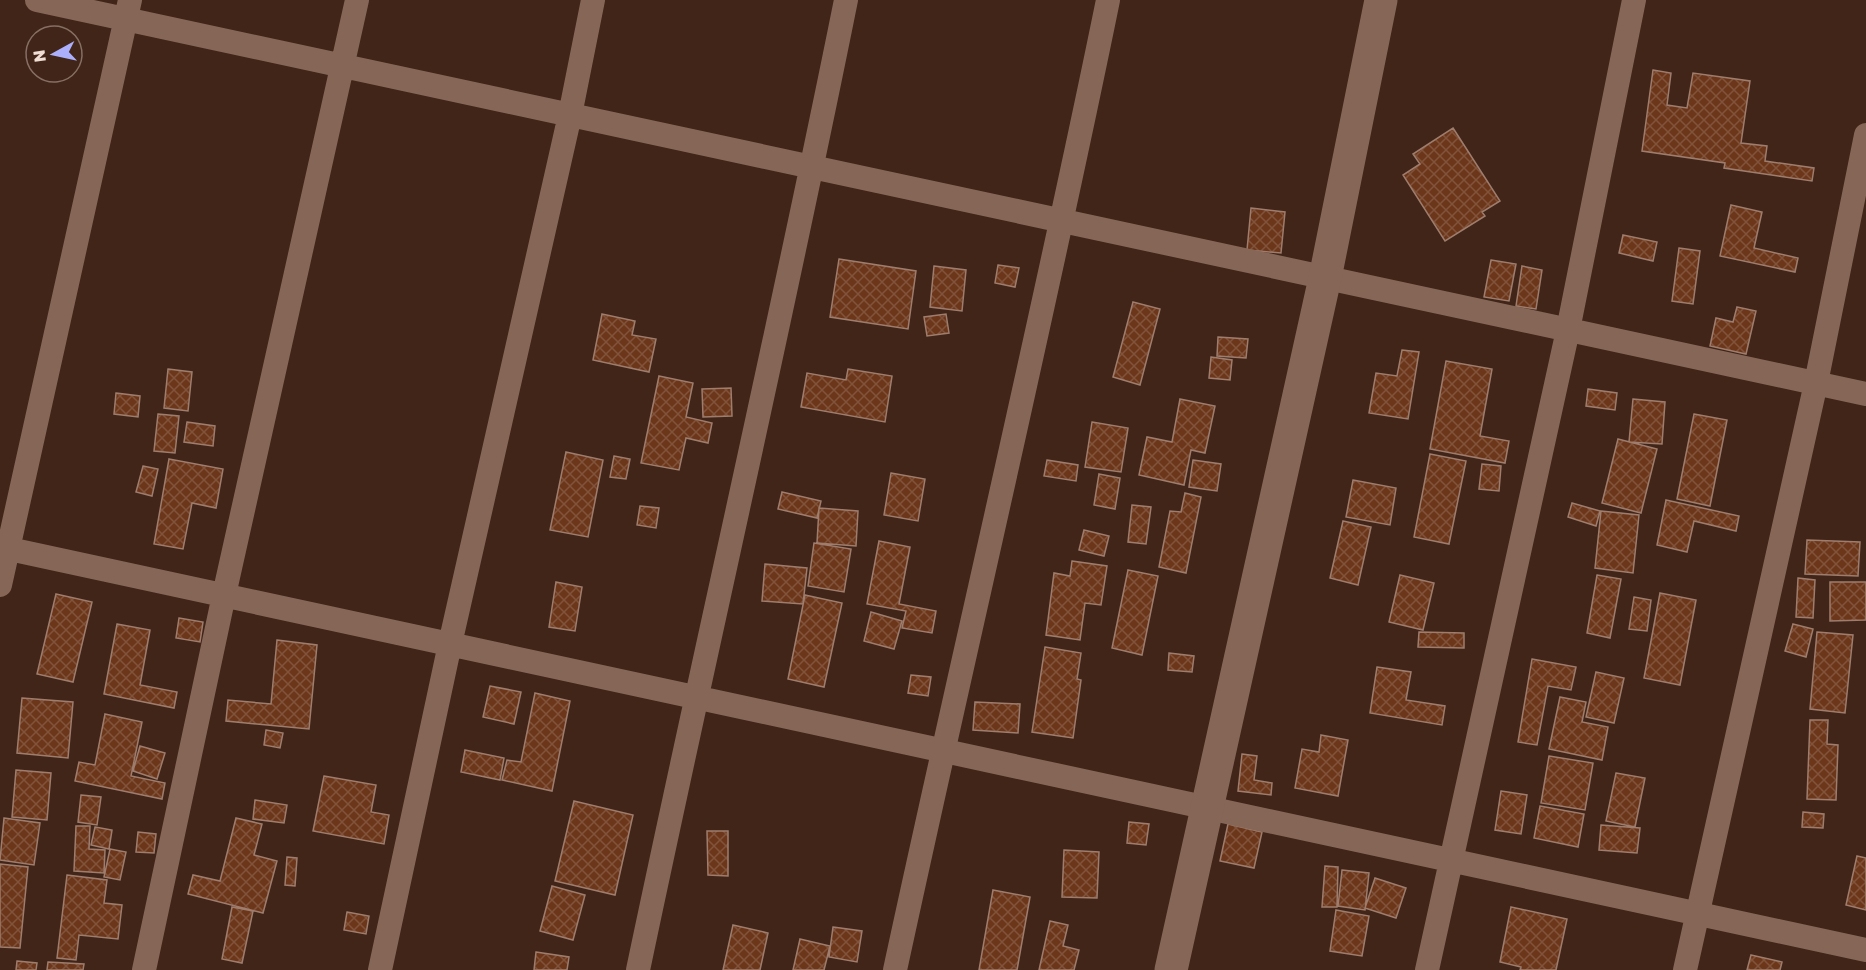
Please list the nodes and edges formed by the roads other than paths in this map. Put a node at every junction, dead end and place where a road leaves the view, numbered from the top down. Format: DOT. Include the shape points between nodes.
graph roads {
  1 [pos="37,0"];
  2 [pos="357,0"];
  3 [pos="593,0"];
  4 [pos="846,0"];
  5 [pos="1108,0"];
  6 [pos="1381,0"];
  7 [pos="1634,0"];
  8 [pos="128,10"];
  9 [pos="343,66"];
  10 [pos="570,115"];
  11 [pos="1866,135"];
  12 [pos="812,167"];
  13 [pos="1063,221"];
  14 [pos="1325,278"];
  15 [pos="1568,330"];
  16 [pos="1816,383"];
  17 [pos="1866,394"];
  18 [pos="4,548"];
  19 [pos="0,585"];
  20 [pos="224,596"];
  21 [pos="450,644"];
  22 [pos="695,697"];
  23 [pos="943,750"];
  24 [pos="1206,807"];
  25 [pos="1451,860"];
  26 [pos="1697,913"];
  27 [pos="1866,950"];
  28 [pos="144,970"];
  29 [pos="380,970"];
  30 [pos="638,970"];
  31 [pos="895,970"];
  32 [pos="1172,970"];
  33 [pos="1427,970"];
  34 [pos="1685,970"];
  1 -- 8 [label="street"];
  2 -- 9 [label="street"];
  3 -- 10 [label="street"];
  4 -- 12 [label="street"];
  5 -- 13 [label="street"];
  6 -- 14 [label="street"];
  7 -- 15 [label="street"];
  8 -- 9 [label="street"];
  8 -- 18 [label="street"];
  9 -- 10 [label="street"];
  9 -- 20 [label="street"];
  10 -- 12 [label="street"];
  10 -- 21 [label="street"];
  11 -- 16 [label="street"];
  12 -- 13 [label="street"];
  12 -- 22 [label="street"];
  13 -- 14 [label="street"];
  13 -- 23 [label="street"];
  14 -- 15 [label="street"];
  14 -- 24 [label="street"];
  15 -- 16 [label="street"];
  15 -- 25 [label="street"];
  16 -- 17 [label="street"];
  16 -- 26 [label="street"];
  18 -- 19 [label="street"];
  18 -- 20 [label="street"];
  20 -- 21 [label="street"];
  20 -- 28 [label="street"];
  21 -- 22 [label="street"];
  21 -- 29 [label="street"];
  22 -- 23 [label="street"];
  22 -- 30 [label="street"];
  23 -- 24 [label="street"];
  23 -- 31 [label="street"];
  24 -- 25 [label="street"];
  24 -- 32 [label="street"];
  25 -- 26 [label="street"];
  25 -- 33 [label="street"];
  26 -- 27 [label="street"];
  26 -- 34 [label="street"];
}
